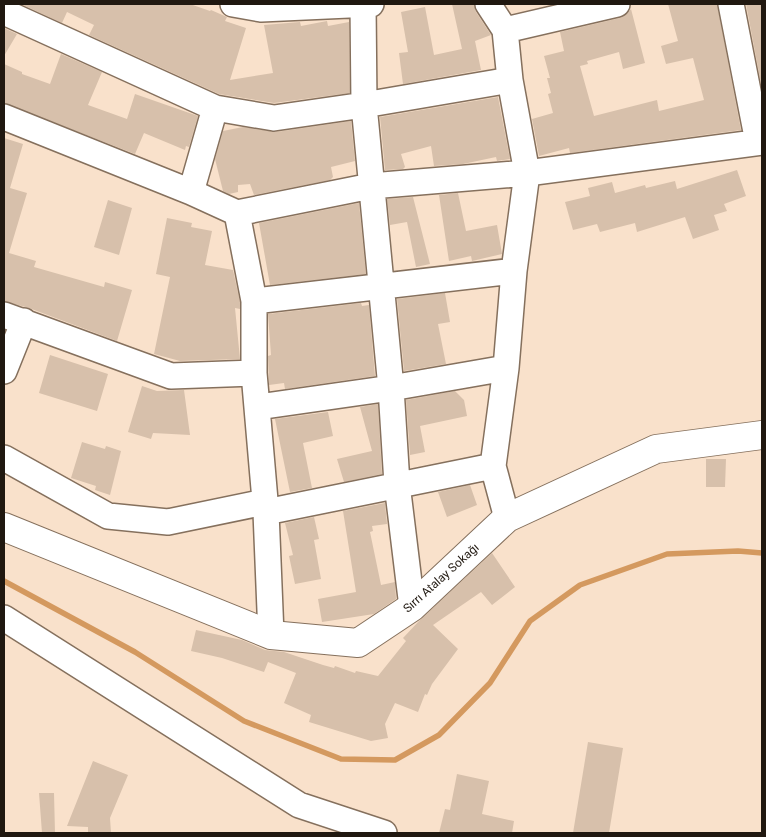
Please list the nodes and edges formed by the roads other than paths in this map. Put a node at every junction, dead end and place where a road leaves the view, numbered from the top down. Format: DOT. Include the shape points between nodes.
graph roads {
  1 [pos="232,4"];
  2 [pos="366,4"];
  3 [pos="488,4"];
  4 [pos="617,4"];
  5 [pos="731,4"];
  6 [pos="4,12"];
  7 [pos="549,12"];
  8 [pos="505,30"];
  9 [pos="510,80"];
  10 [pos="364,105"];
  11 [pos="215,108"];
  12 [pos="4,117"];
  13 [pos="760,142"];
  14 [pos="527,173"];
  15 [pos="371,186"];
  16 [pos="191,192"];
  17 [pos="237,213"];
  18 [pos="514,271"];
  19 [pos="381,285"];
  20 [pos="254,301"];
  21 [pos="14,318"];
  22 [pos="506,368"];
  23 [pos="4,371"];
  24 [pos="254,373"];
  25 [pos="391,388"];
  26 [pos="258,407"];
  27 [pos="762,435"];
  28 [pos="4,458"];
  29 [pos="493,466"];
  30 [pos="397,484"];
  31 [pos="266,507"];
  32 [pos="507,518"];
  33 [pos="4,527"];
  34 [pos="412,607"];
  35 [pos="4,618"];
  36 [pos="271,635"];
  37 [pos="384,833"];
  1 -- 2 [label="street" via="261,9"];
  2 -- 10 [label="street"];
  3 -- 8 [label="street"];
  4 -- 7 [label="street"];
  5 -- 13 [label="street"];
  6 -- 11 [label="street"];
  7 -- 8 [label="street"];
  8 -- 9 [label="street"];
  9 -- 10 [label="street"];
  9 -- 14 [label="street"];
  10 -- 11 [label="street" via="274,118"];
  10 -- 15 [label="street"];
  11 -- 16 [label="street"];
  12 -- 16 [label="street"];
  13 -- 14 [label="street"];
  14 -- 15 [label="street"];
  14 -- 18 [label="street"];
  15 -- 17 [label="street"];
  15 -- 19 [label="street"];
  16 -- 17 [label="street"];
  17 -- 20 [label="street"];
  18 -- 19 [label="street"];
  18 -- 22 [label="street"];
  19 -- 20 [label="street"];
  19 -- 25 [label="street"];
  20 -- 24 [label="street"];
  21 -- 23 [label="street"];
  21 -- 24 [label="street" via="171,376"];
  22 -- 25 [label="street"];
  22 -- 29 [label="street"];
  24 -- 26 [label="street"];
  25 -- 26 [label="street"];
  25 -- 30 [label="street"];
  26 -- 31 [label="street"];
  27 -- 32 [label="main road, Sırrı Atalay Sokağı" via="656,449"];
  28 -- 31 [label="street" via="108,516 168,522"];
  29 -- 30 [label="street"];
  29 -- 32 [label="street"];
  30 -- 31 [label="street"];
  30 -- 34 [label="street"];
  31 -- 36 [label="street"];
  32 -- 34 [label="main road, Sırrı Atalay Sokağı"];
  33 -- 36 [label="main road, Sırrı Atalay Sokağı"];
  34 -- 36 [label="main road, Sırrı Atalay Sokağı" via="358,643"];
  35 -- 37 [label="street" via="299,804"];
}
